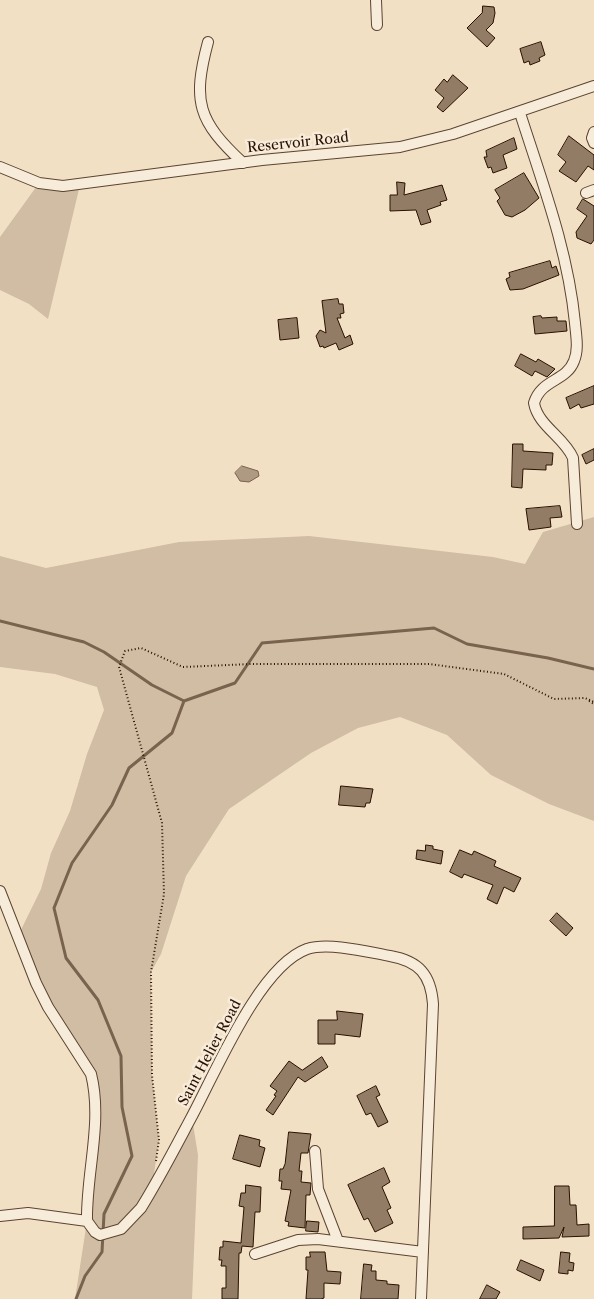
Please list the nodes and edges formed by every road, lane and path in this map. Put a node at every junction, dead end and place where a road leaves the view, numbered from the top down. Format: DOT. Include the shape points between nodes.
graph roads {
  1 [pos="376,0"];
  2 [pos="377,25"];
  3 [pos="208,42"];
  4 [pos="594,86"];
  5 [pos="520,113"];
  6 [pos="594,132"];
  7 [pos="594,143"];
  8 [pos="243,163"];
  9 [pos="0,167"];
  10 [pos="577,524"];
  11 [pos="594,703"];
  12 [pos="0,892"];
  13 [pos="315,1151"];
  14 [pos="155,1170"];
  15 [pos="0,1216"];
  16 [pos="87,1221"];
  17 [pos="338,1241"];
  18 [pos="423,1252"];
  19 [pos="255,1254"];
  20 [pos="421,1299"];
  1 -- 2 [label="street"];
  3 -- 8 [label="street" via="199,101 202,114 220,141"];
  4 -- 5 [label="street, Reservoir Road"];
  5 -- 8 [label="street, Reservoir Road" via="400,147"];
  5 -- 10 [label="street" via="566,260 572,298 577,344 574,361 562,376 541,388 534,403 540,418 569,449"];
  6 -- 7 [label="street"];
  8 -- 9 [label="street, Reservoir Road" via="63,186 38,183"];
  11 -- 14 [label="path" via="585,698 554,699 504,674 429,664 183,667 141,648 124,651 119,667 162,823 164,894 151,972 152,1075 159,1140"];
  12 -- 16 [label="street" via="36,984 91,1074 94,1085"];
  13 -- 17 [label="street" via="318,1189"];
  15 -- 16 [label="street" via="28,1213"];
  16 -- 18 [label="street, Saint Helier Road" via="100,1235 114,1233 130,1221 141,1208 257,997 298,953 312,947 341,948 409,960 418,966 430,986 433,1004"];
  17 -- 18 [label="street"];
  17 -- 19 [label="street" via="298,1240"];
  18 -- 20 [label="street, Saint Helier Road"];
}
